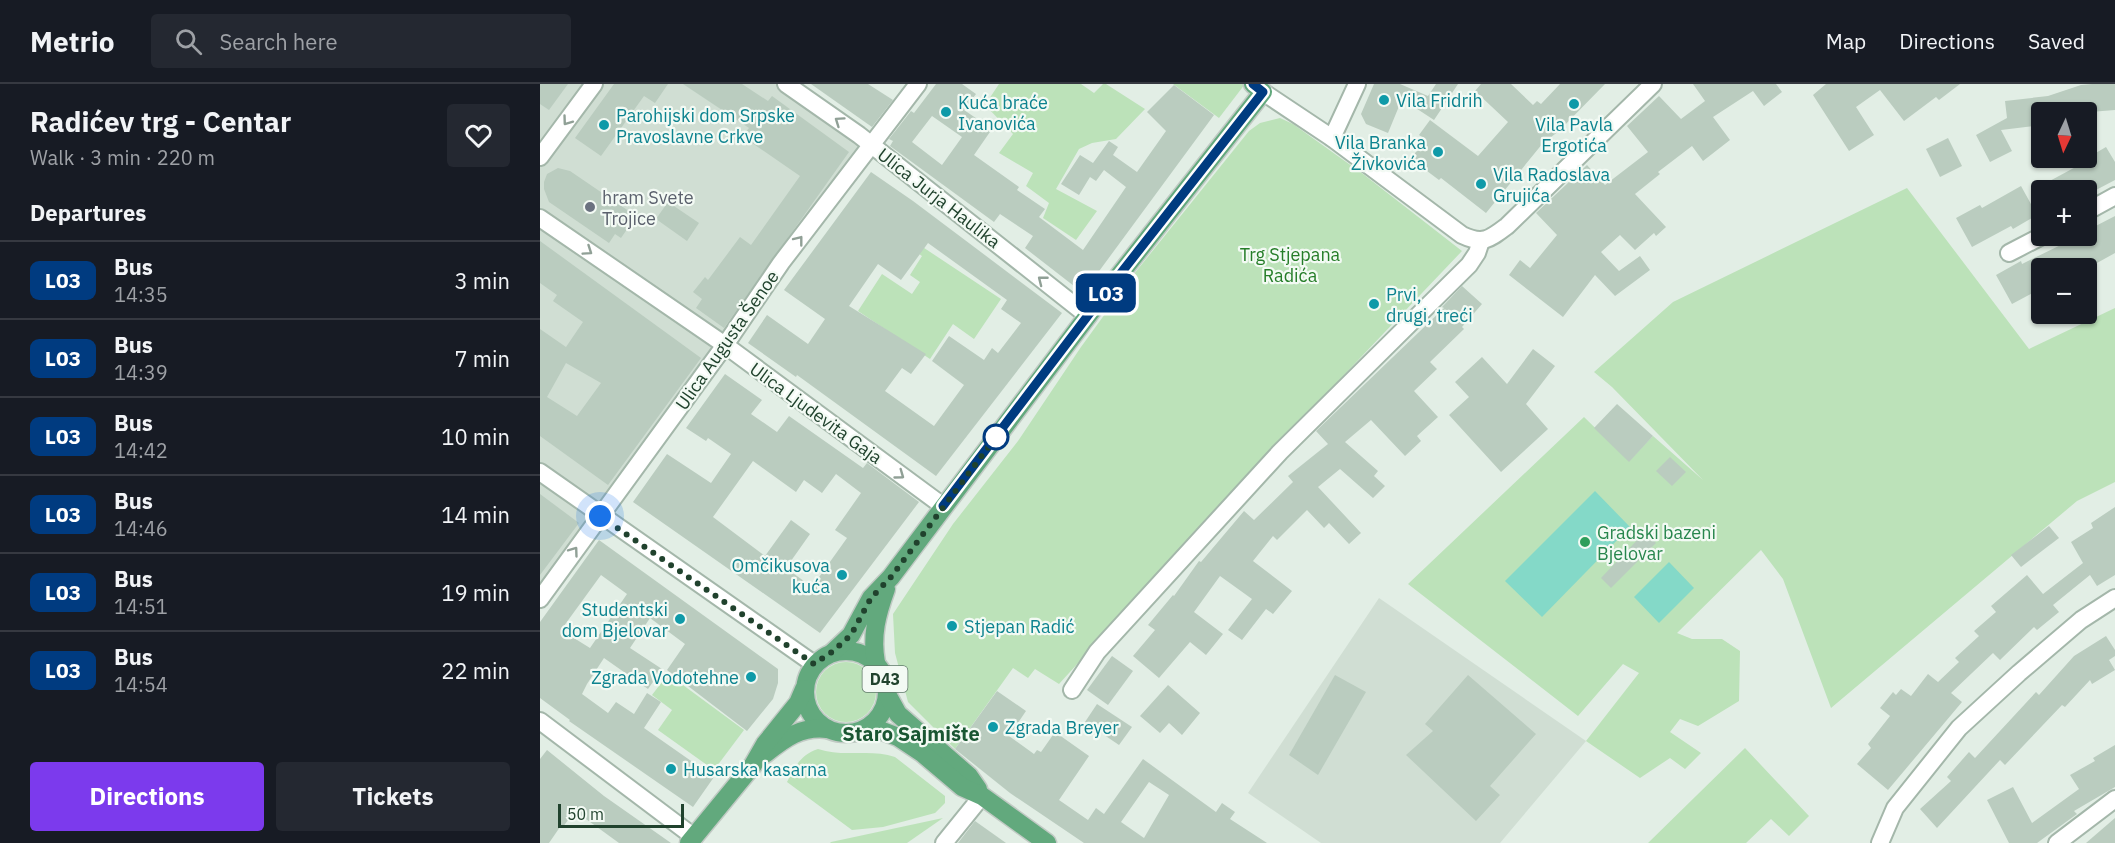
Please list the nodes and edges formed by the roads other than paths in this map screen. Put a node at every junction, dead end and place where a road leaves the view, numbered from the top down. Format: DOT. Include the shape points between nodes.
graph roads {
  1 [pos="594,84"];
  2 [pos="786,84"];
  3 [pos="918,84"];
  4 [pos="1357,84"];
  5 [pos="1653,84"];
  6 [pos="1258,88"];
  7 [pos="1332,138"];
  8 [pos="872,146"];
  9 [pos="540,157"];
  10 [pos="2115,196"];
  11 [pos="2097,206"];
  12 [pos="540,218"];
  13 [pos="1481,241"];
  14 [pos="2031,242"];
  15 [pos="2009,253"];
  16 [pos="1088,316"];
  17 [pos="725,345"];
  18 [pos="540,472"];
  19 [pos="943,506"];
  20 [pos="600,516"];
  21 [pos="891,577"];
  22 [pos="540,598"];
  23 [pos="2115,598"];
  24 [pos="832,652"];
  25 [pos="876,663"];
  26 [pos="814,664"];
  27 [pos="804,689"];
  28 [pos="1072,690"];
  29 [pos="887,694"];
  30 [pos="540,721"];
  31 [pos="827,729"];
  32 [pos="862,730"];
  33 [pos="753,765"];
  34 [pos="982,796"];
  35 [pos="2115,799"];
  36 [pos="692,840"];
  37 [pos="944,843"];
  38 [pos="1047,843"];
  39 [pos="1880,843"];
  40 [pos="2057,843"];
  1 -- 9 [label="street, one-way"];
  8 -- 2 [label="street, Ulica Jurja Haulika, one-way"];
  3 -- 8 [label="street, Ulica Augusta Šenoe"];
  4 -- 7 [label="street"];
  5 -- 13 [label="street" via="1507,226"];
  6 -- 7 [label="street"];
  6 -- 16 [label="main road, D43"];
  7 -- 13 [label="street" via="1462,235"];
  16 -- 8 [label="street, Ulica Jurja Haulika, one-way"];
  17 -- 8 [label="street, Ulica Augusta Šenoe, one-way"];
  10 -- 11 [label="street"];
  12 -- 17 [label="street, Ulica Ljudevita Gaja, one-way"];
  13 -- 28 [label="street" via="1469,265 1276,457 1097,652"];
  14 -- 15 [label="street"];
  16 -- 19 [label="main road, D43"];
  17 -- 19 [label="street, Ulica Ljudevita Gaja, one-way"];
  17 -- 20 [label="street, Ulica Augusta Šenoe"];
  18 -- 20 [label="street"];
  19 -- 21 [label="main road, D43"];
  22 -- 20 [label="street, Ulica Augusta Šenoe, one-way"];
  20 -- 26 [label="street"];
  21 -- 24 [label="main road, D43" via="871,598 851,635"];
  21 -- 25 [label="main road, D43" via="875,622"];
  23 -- 39 [label="street" via="2081,620 1959,728 1895,808"];
  24 -- 25 [label="main road, D43" via="856,651"];
  24 -- 26 [label="main road, D43"];
  25 -- 29 [label="main road, D43" via="886,682"];
  26 -- 27 [label="main road"];
  27 -- 31 [label="main road" via="810,712"];
  27 -- 33 [label="main road"];
  29 -- 32 [label="main road, D43" via="880,715"];
  29 -- 34 [label="main road" via="898,714 969,776"];
  30 -- 36 [label="street"];
  31 -- 32 [label="main road" via="838,733"];
  31 -- 33 [label="main road" via="812,727 790,735"];
  32 -- 34 [label="main road" via="877,729 898,737 962,787"];
  33 -- 36 [label="main road"];
  34 -- 37 [label="street"];
  34 -- 38 [label="main road"];
  35 -- 40 [label="street"];
}
